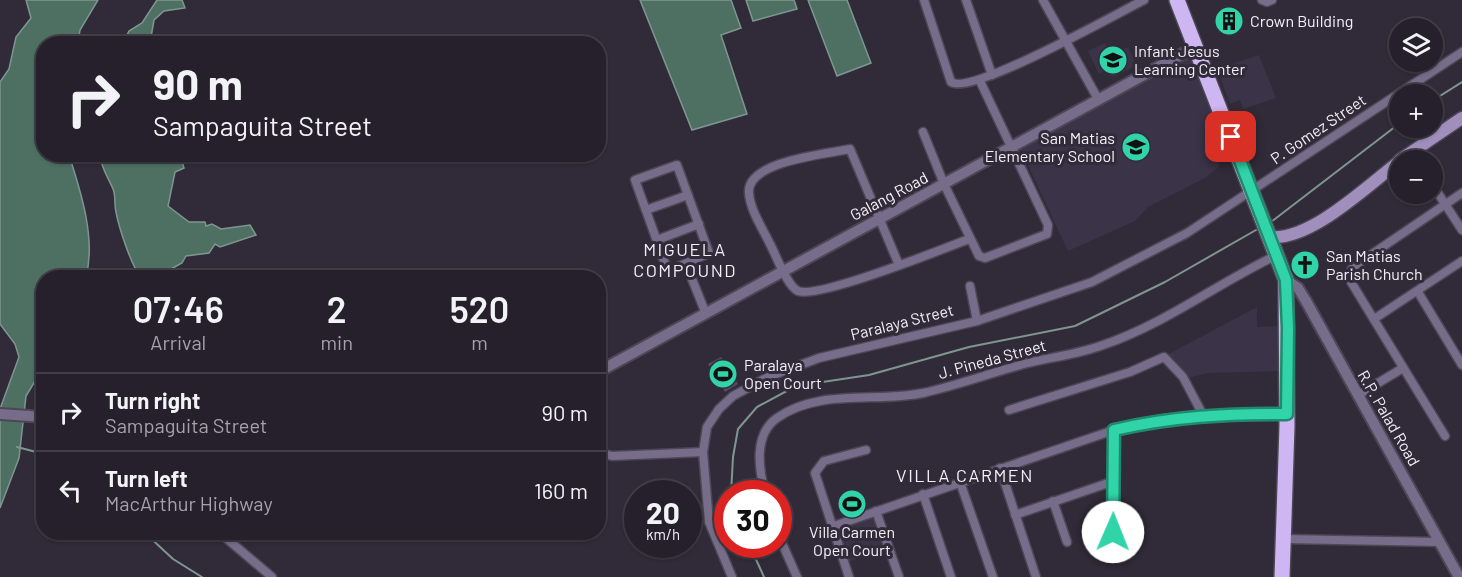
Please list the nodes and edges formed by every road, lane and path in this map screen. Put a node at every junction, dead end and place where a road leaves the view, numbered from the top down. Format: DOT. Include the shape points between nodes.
graph roads {
  1 [pos="924,0"];
  2 [pos="966,0"];
  3 [pos="1043,0"];
  4 [pos="1144,0"];
  5 [pos="1177,0"];
  6 [pos="1262,0"];
  7 [pos="1272,0"];
  8 [pos="1065,41"];
  9 [pos="1195,47"];
  10 [pos="1462,52"];
  11 [pos="992,75"];
  12 [pos="980,81"];
  13 [pos="1098,99"];
  14 [pos="1462,118"];
  15 [pos="923,132"];
  16 [pos="1012,146"];
  17 [pos="1422,150"];
  18 [pos="1389,169"];
  19 [pos="944,184"];
  20 [pos="1251,189"];
  21 [pos="1462,194"];
  22 [pos="688,195"];
  23 [pos="1443,200"];
  24 [pos="1446,205"];
  25 [pos="646,210"];
  26 [pos="880,218"];
  27 [pos="699,224"];
  28 [pos="1462,230"];
  29 [pos="1296,234"];
  30 [pos="1269,237"];
  31 [pos="969,239"];
  32 [pos="657,240"];
  33 [pos="1276,254"];
  34 [pos="1462,261"];
  35 [pos="686,264"];
  36 [pos="899,265"];
  37 [pos="783,270"];
  38 [pos="1286,280"];
  39 [pos="970,286"];
  40 [pos="1418,292"];
  41 [pos="706,314"];
  42 [pos="1374,319"];
  43 [pos="977,321"];
  44 [pos="1462,365"];
  45 [pos="606,368"];
  46 [pos="1403,368"];
  47 [pos="1358,395"];
  48 [pos="1009,410"];
  49 [pos="0,414"];
  50 [pos="1287,414"];
  51 [pos="1203,415"];
  52 [pos="36,417"];
  53 [pos="1114,430"];
  54 [pos="1444,436"];
  55 [pos="866,450"];
  56 [pos="703,452"];
  57 [pos="606,454"];
  58 [pos="1000,468"];
  59 [pos="762,480"];
  60 [pos="1114,481"];
  61 [pos="960,482"];
  62 [pos="923,494"];
  63 [pos="1053,501"];
  64 [pos="876,511"];
  65 [pos="1016,515"];
  66 [pos="831,527"];
  67 [pos="1113,532"];
  68 [pos="1285,538"];
  69 [pos="228,540"];
  70 [pos="1067,542"];
  71 [pos="1440,542"];
  72 [pos="789,558"];
  73 [pos="272,577"];
  74 [pos="732,577"];
  75 [pos="797,577"];
  76 [pos="849,577"];
  77 [pos="899,577"];
  78 [pos="951,577"];
  79 [pos="993,577"];
  80 [pos="1036,577"];
  81 [pos="1282,577"];
  82 [pos="1459,577"];
  1 -- 12 [label="street" via="951,82 958,85"];
  2 -- 11 [label="street"];
  3 -- 8 [label="street"];
  4 -- 8 [label="street"];
  5 -- 9 [label="highway"];
  6 -- 7 [label="street"];
  8 -- 11 [label="street"];
  8 -- 13 [label="street"];
  9 -- 13 [label="street, Galang Road"];
  9 -- 20 [label="highway"];
  10 -- 20 [label="street, P. Gomez Street"];
  11 -- 12 [label="street"];
  12 -- 16 [label="street"];
  13 -- 16 [label="street, Galang Road"];
  14 -- 17 [label="main road"];
  15 -- 19 [label="street"];
  16 -- 19 [label="street, Galang Road"];
  16 -- 31 [label="street" via="1049,232 985,258 978,256"];
  18 -- 29 [label="main road"];
  19 -- 26 [label="street, Galang Road"];
  19 -- 31 [label="street"];
  20 -- 30 [label="highway"];
  20 -- 43 [label="street, Paralaya Street" via="1186,233 1092,282"];
  21 -- 24 [label="street"];
  22 -- 25 [label="street"];
  22 -- 25 [label="street" via="677,165 635,180"];
  22 -- 27 [label="street"];
  23 -- 24 [label="street"];
  24 -- 28 [label="street"];
  24 -- 42 [label="street" via="1349,272 1348,277"];
  25 -- 32 [label="street"];
  26 -- 36 [label="street"];
  26 -- 37 [label="street, Galang Road"];
  26 -- 37 [label="street" via="850,149 761,171 751,179 749,194"];
  27 -- 32 [label="street"];
  27 -- 35 [label="street" via="709,254"];
  29 -- 30 [label="main road"];
  29 -- 33 [label="main road"];
  30 -- 33 [label="highway"];
  31 -- 36 [label="street"];
  32 -- 35 [label="street" via="668,268"];
  33 -- 38 [label="highway"];
  33 -- 59 [label="street, J. Pineda Street" via="1102,346 922,393 848,398 803,406 769,425 762,438 759,464"];
  34 -- 40 [label="street"];
  35 -- 41 [label="street"];
  36 -- 37 [label="street" via="811,291 796,290"];
  37 -- 41 [label="street, Galang Road"];
  38 -- 47 [label="street, R.P. Palad Road" via="1298,288"];
  38 -- 50 [label="highway"];
  39 -- 43 [label="street"];
  40 -- 42 [label="street"];
  40 -- 44 [label="street"];
  41 -- 45 [label="street, Galang Road"];
  42 -- 46 [label="street"];
  43 -- 56 [label="street, Paralaya Street" via="819,358 768,377 733,396 719,409 707,426"];
  46 -- 47 [label="street"];
  46 -- 54 [label="street"];
  47 -- 71 [label="street, R.P. Palad Road"];
  48 -- 51 [label="street" via="1130,372 1164,357 1183,377"];
  49 -- 52 [label="street"];
  50 -- 51 [label="street"];
  50 -- 68 [label="highway"];
  51 -- 53 [label="street"];
  53 -- 58 [label="street"];
  53 -- 60 [label="street"];
  55 -- 66 [label="street" via="824,461 815,472"];
  56 -- 57 [label="street"];
  56 -- 74 [label="street, Paralaya Street" via="709,522"];
  58 -- 61 [label="street"];
  58 -- 65 [label="street"];
  60 -- 63 [label="street"];
  60 -- 67 [label="street"];
  61 -- 62 [label="street"];
  61 -- 79 [label="street"];
  62 -- 64 [label="street"];
  62 -- 78 [label="street"];
  63 -- 65 [label="street"];
  63 -- 70 [label="street"];
  64 -- 66 [label="street"];
  64 -- 77 [label="street"];
  65 -- 80 [label="street"];
  66 -- 76 [label="street"];
  68 -- 71 [label="street"];
  68 -- 81 [label="highway"];
  69 -- 73 [label="street"];
  71 -- 82 [label="street, R.P. Palad Road"];
  72 -- 75 [label="street"];
}
